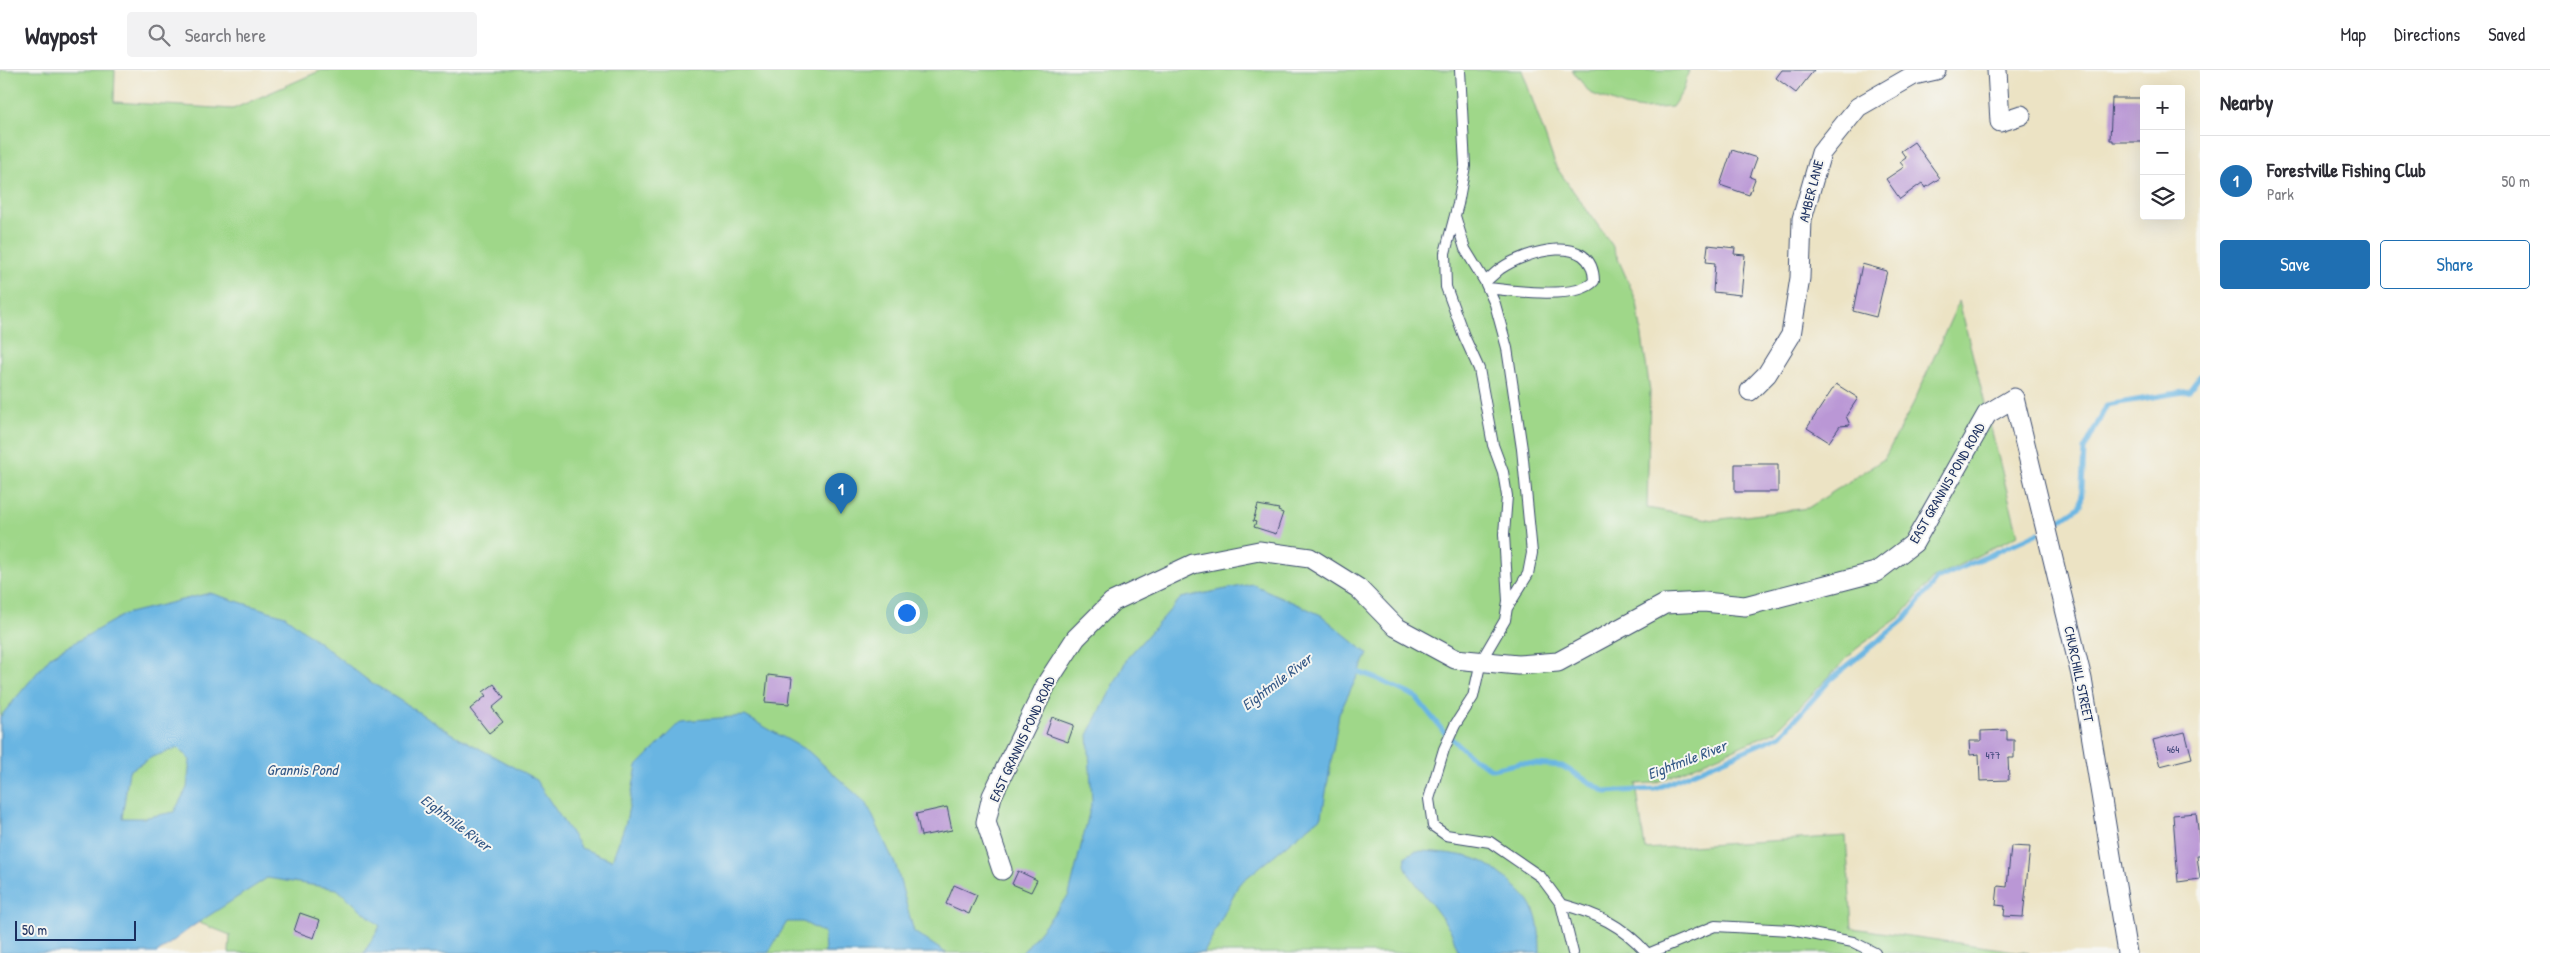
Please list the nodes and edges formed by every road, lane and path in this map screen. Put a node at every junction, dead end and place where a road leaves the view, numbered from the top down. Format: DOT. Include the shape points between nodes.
graph roads {
  1 [pos="1460,70"];
  2 [pos="1936,70"];
  3 [pos="1997,70"];
  4 [pos="2021,115"];
  5 [pos="1455,216"];
  6 [pos="1487,285"];
  7 [pos="1750,391"];
  8 [pos="2014,398"];
  9 [pos="1507,609"];
  10 [pos="1481,661"];
  11 [pos="1002,870"];
  12 [pos="1561,904"];
  13 [pos="1573,953"];
  14 [pos="1648,953"];
  15 [pos="1875,953"];
  16 [pos="2127,953"];
  1 -- 5 [label="lane" via="1466,166"];
  2 -- 7 [label="street, AMBER LANE" via="1914,75 1858,107 1821,153 1802,219 1800,278 1791,335 1767,374"];
  3 -- 4 [label="street" via="2000,122"];
  5 -- 6 [label="lane" via="1465,249"];
  5 -- 9 [label="lane" via="1444,253 1446,286 1479,369 1493,445 1503,472 1507,496 1504,534"];
  6 -- 6 [label="lane" via="1500,269 1548,251 1574,249 1586,257 1594,269 1594,281 1589,287 1573,290 1523,292"];
  6 -- 9 [label="lane" via="1507,348 1522,449 1532,553 1528,574"];
  8 -- 10 [label="street, EAST GRANNIS POND ROAD" via="1987,414 1914,543 1876,572 1745,606 1704,602 1665,604 1558,662 1518,665"];
  8 -- 16 [label="street, CHURCHILL STREET" via="2082,679"];
  9 -- 10 [label="lane" via="1505,620"];
  10 -- 11 [label="street, EAST GRANNIS POND ROAD" via="1455,659 1396,628 1358,588 1310,558 1259,551 1193,564 1112,602 1076,638 1048,681 992,796 986,822"];
  10 -- 12 [label="lane" via="1473,697 1444,749 1429,799 1433,826 1446,835 1490,842 1541,876"];
  12 -- 13 [label="lane"];
  12 -- 14 [label="lane" via="1606,919 1631,935"];
  14 -- 15 [label="lane" via="1715,926 1791,930 1853,942"];
}
